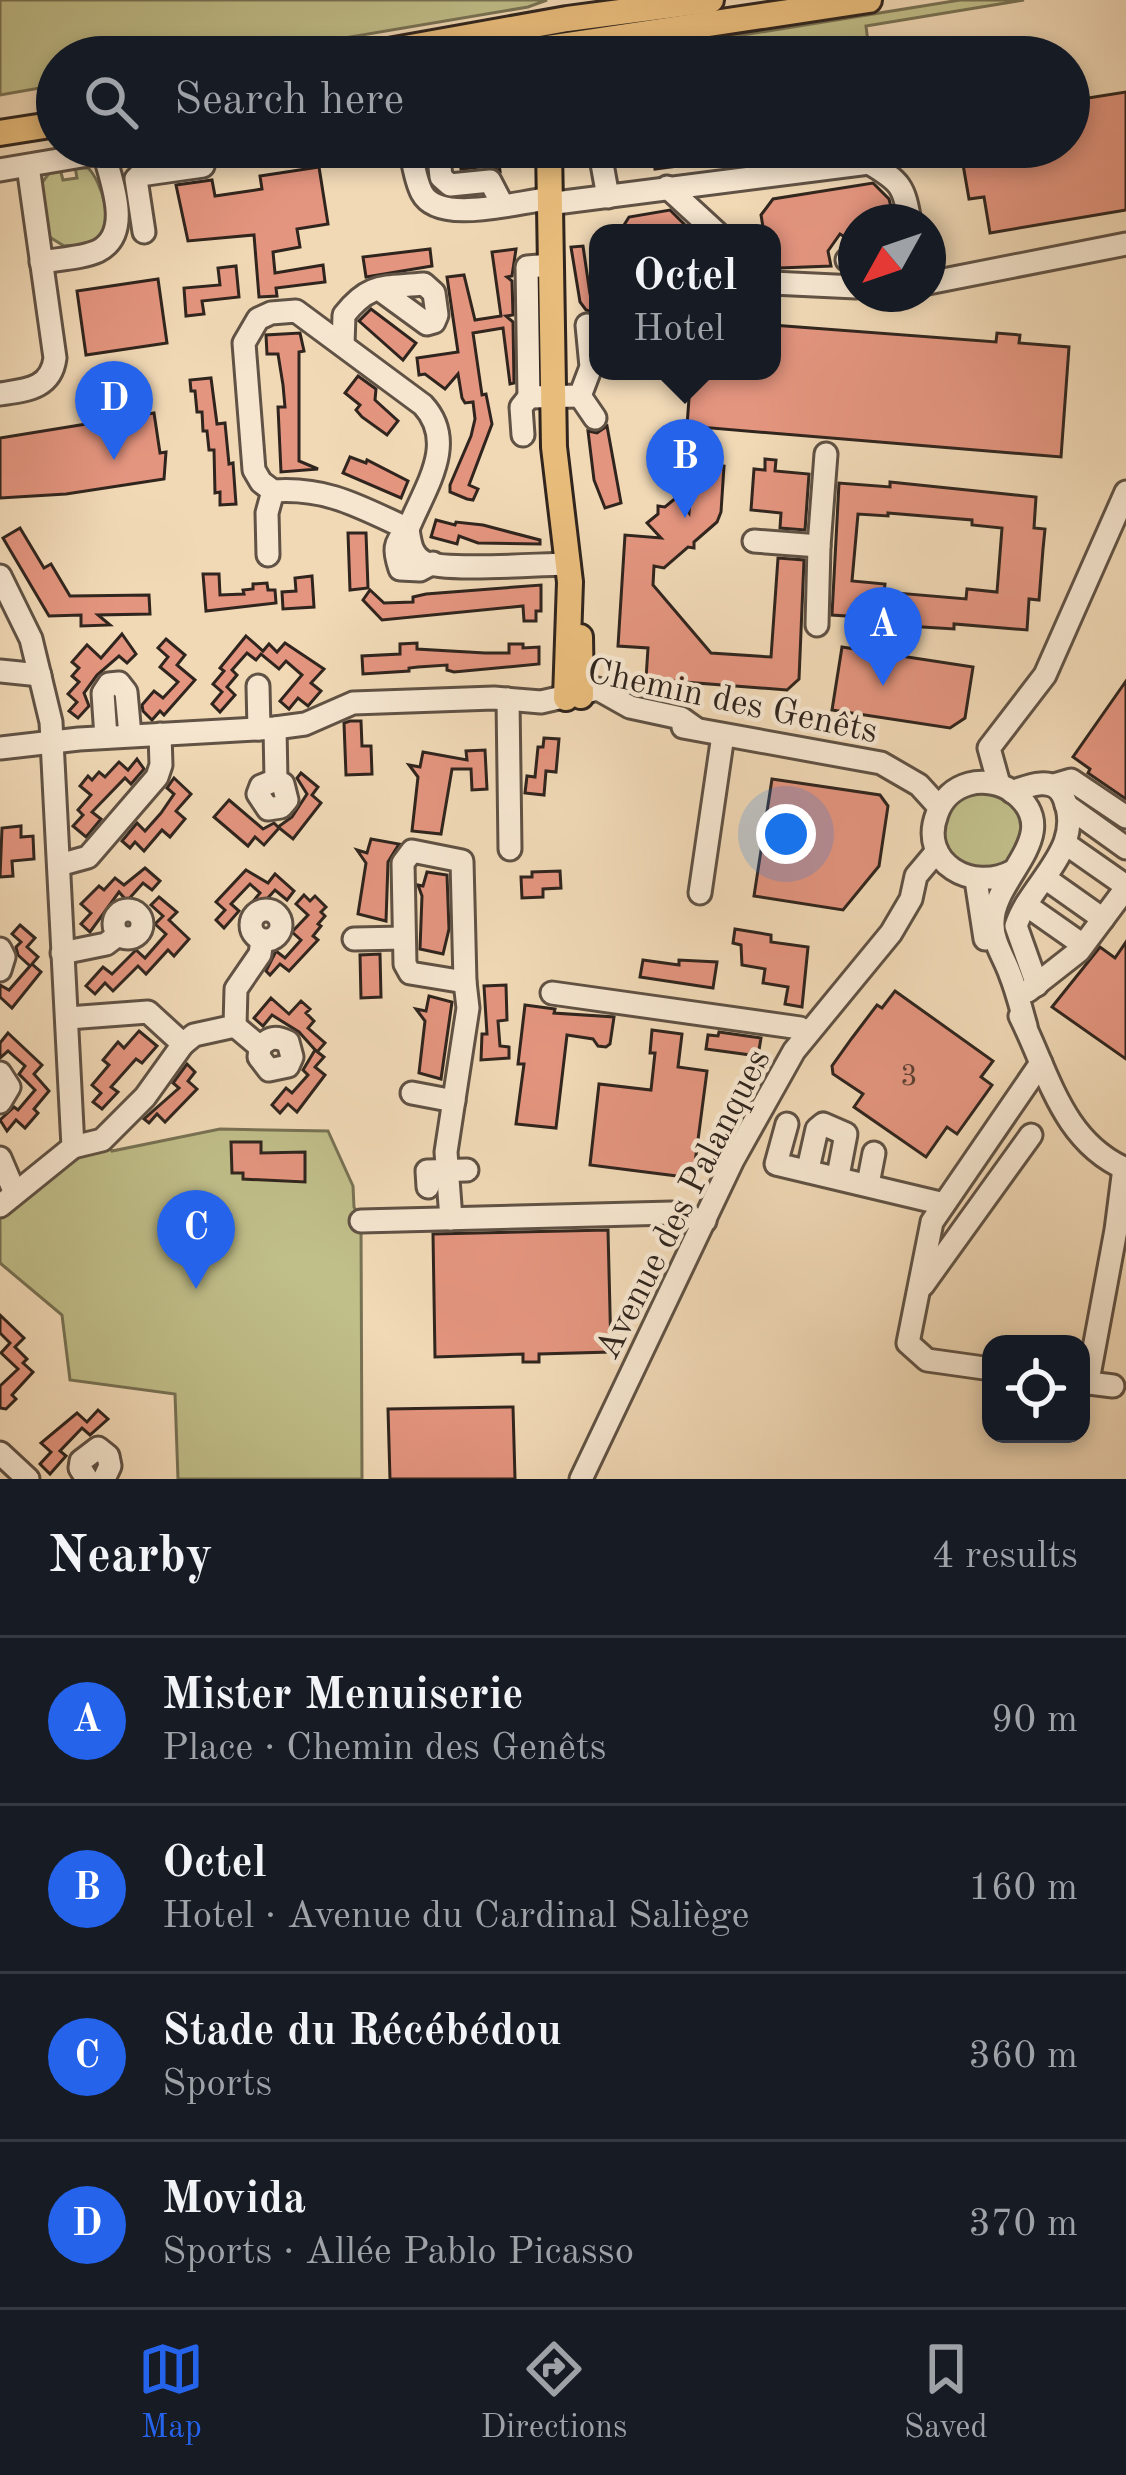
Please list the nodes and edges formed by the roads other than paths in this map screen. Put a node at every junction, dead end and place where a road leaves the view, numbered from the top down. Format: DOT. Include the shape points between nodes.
graph roads {
  1 [pos="711,0"];
  2 [pos="869,0"];
  3 [pos="588,8"];
  4 [pos="455,36"];
  5 [pos="576,36"];
  6 [pos="658,36"];
  7 [pos="36,113"];
  8 [pos="0,118"];
  9 [pos="36,127"];
  10 [pos="0,133"];
  11 [pos="36,165"];
  12 [pos="28,166"];
  13 [pos="107,168"];
  14 [pos="164,168"];
  15 [pos="188,168"];
  16 [pos="415,168"];
  17 [pos="440,168"];
  18 [pos="549,168"];
  19 [pos="603,168"];
  20 [pos="763,168"];
  21 [pos="821,168"];
  22 [pos="878,168"];
  23 [pos="0,170"];
  24 [pos="165,171"];
  25 [pos="764,174"];
  26 [pos="667,187"];
  27 [pos="608,196"];
  28 [pos="548,202"];
  29 [pos="502,204"];
  30 [pos="907,204"];
  31 [pos="707,224"];
  32 [pos="144,232"];
  33 [pos="1126,244"];
  34 [pos="41,262"];
  35 [pos="946,279"];
  36 [pos="781,284"];
  37 [pos="838,286"];
  38 [pos="380,289"];
  39 [pos="586,325"];
  40 [pos="343,345"];
  41 [pos="589,350"];
  42 [pos="589,372"];
  43 [pos="0,394"];
  44 [pos="580,395"];
  45 [pos="541,398"];
  46 [pos="595,418"];
  47 [pos="523,435"];
  48 [pos="826,454"];
  49 [pos="274,491"];
  50 [pos="1126,492"];
  51 [pos="408,529"];
  52 [pos="754,542"];
  53 [pos="819,546"];
  54 [pos="268,555"];
  55 [pos="569,573"];
  56 [pos="0,576"];
  57 [pos="817,626"];
  58 [pos="1049,660"];
  59 [pos="0,671"];
  60 [pos="40,675"];
  61 [pos="258,686"];
  62 [pos="574,697"];
  63 [pos="508,698"];
  64 [pos="267,728"];
  65 [pos="160,734"];
  66 [pos="723,735"];
  67 [pos="130,736"];
  68 [pos="106,737"];
  69 [pos="52,743"];
  70 [pos="784,746"];
  71 [pos="0,748"];
  72 [pos="276,780"];
  73 [pos="966,784"];
  74 [pos="1054,785"];
  75 [pos="1006,788"];
  76 [pos="1066,806"];
  77 [pos="939,807"];
  78 [pos="1126,817"];
  79 [pos="1066,844"];
  80 [pos="1126,848"];
  81 [pos="510,849"];
  82 [pos="937,851"];
  83 [pos="59,865"];
  84 [pos="1013,871"];
  85 [pos="954,872"];
  86 [pos="1045,878"];
  87 [pos="976,880"];
  88 [pos="1126,887"];
  89 [pos="700,893"];
  90 [pos="913,894"];
  91 [pos="1026,905"];
  92 [pos="1103,919"];
  93 [pos="118,935"];
  94 [pos="404,938"];
  95 [pos="354,939"];
  96 [pos="1022,939"];
  97 [pos="262,940"];
  98 [pos="1083,945"];
  99 [pos="0,950"];
  100 [pos="62,953"];
  101 [pos="1061,967"];
  102 [pos="0,970"];
  103 [pos="465,982"];
  104 [pos="1037,985"];
  105 [pos="552,993"];
  106 [pos="1015,998"];
  107 [pos="68,1018"];
  108 [pos="235,1026"];
  109 [pos="808,1033"];
  110 [pos="183,1044"];
  111 [pos="260,1047"];
  112 [pos="1041,1063"];
  113 [pos="0,1073"];
  114 [pos="412,1093"];
  115 [pos="454,1101"];
  116 [pos="0,1102"];
  117 [pos="788,1124"];
  118 [pos="1031,1135"];
  119 [pos="73,1147"];
  120 [pos="874,1153"];
  121 [pos="0,1158"];
  122 [pos="808,1169"];
  123 [pos="1125,1169"];
  124 [pos="457,1170"];
  125 [pos="838,1176"];
  126 [pos="868,1184"];
  127 [pos="428,1187"];
  128 [pos="7,1199"];
  129 [pos="944,1204"];
  130 [pos="451,1219"];
  131 [pos="361,1221"];
  132 [pos="704,1221"];
  133 [pos="918,1292"];
  134 [pos="982,1368"];
  135 [pos="1090,1370"];
  136 [pos="1090,1382"];
  137 [pos="1113,1386"];
  138 [pos="0,1454"];
  139 [pos="28,1479"];
  140 [pos="581,1479"];
  1 -- 3 [label="main road"];
  2 -- 6 [label="main road"];
  3 -- 4 [label="main road"];
  3 -- 5 [label="main road"];
  7 -- 8 [label="main road"];
  9 -- 10 [label="main road"];
  11 -- 12 [label="street"];
  12 -- 23 [label="street"];
  12 -- 34 [label="street"];
  13 -- 34 [label="street" via="118,221 112,239 98,251"];
  14 -- 24 [label="street"];
  15 -- 24 [label="street"];
  16 -- 29 [label="street" via="430,205 446,212"];
  17 -- 29 [label="street" via="450,185 490,181"];
  18 -- 28 [label="main road"];
  19 -- 27 [label="street"];
  20 -- 25 [label="street"];
  21 -- 25 [label="street"];
  22 -- 30 [label="street" via="895,178"];
  24 -- 32 [label="street" via="136,179"];
  25 -- 26 [label="street"];
  26 -- 27 [label="street"];
  26 -- 31 [label="street"];
  27 -- 28 [label="street"];
  28 -- 29 [label="street"];
  28 -- 45 [label="main road"];
  33 -- 35 [label="street"];
  34 -- 43 [label="street" via="53,371 31,389"];
  36 -- 37 [label="street"];
  38 -- 40 [label="street" via="361,294 344,315"];
  39 -- 41 [label="street"];
  40 -- 49 [label="street" via="296,311 272,313 249,330 254,470"];
  40 -- 51 [label="street" via="423,406 441,432"];
  42 -- 44 [label="street"];
  44 -- 45 [label="street"];
  44 -- 46 [label="street"];
  45 -- 47 [label="street" via="521,406"];
  45 -- 55 [label="main road"];
  48 -- 53 [label="street"];
  49 -- 51 [label="street" via="330,494"];
  49 -- 54 [label="street"];
  50 -- 58 [label="street"];
  51 -- 55 [label="street" via="424,562"];
  52 -- 53 [label="street"];
  53 -- 57 [label="street"];
  55 -- 62 [label="main road"];
  56 -- 60 [label="street"];
  58 -- 73 [label="street" via="995,724"];
  58 -- 75 [label="street" via="1029,700 988,748"];
  59 -- 60 [label="street"];
  60 -- 69 [label="street"];
  61 -- 64 [label="street"];
  62 -- 63 [label="street, Chemin des Genêts"];
  62 -- 66 [label="street, Chemin des Genêts" via="631,718"];
  63 -- 64 [label="street, Chemin des Genêts" via="353,703 305,724"];
  63 -- 81 [label="street"];
  64 -- 65 [label="street, Chemin des Genêts"];
  64 -- 72 [label="street"];
  65 -- 67 [label="street, Chemin des Genêts"];
  65 -- 83 [label="street" via="157,777 88,857"];
  66 -- 70 [label="street, Chemin des Genêts"];
  66 -- 89 [label="street"];
  67 -- 68 [label="street, Chemin des Genêts"];
  67 -- 68 [label="street" via="119,683 103,693"];
  68 -- 69 [label="street, Chemin des Genêts"];
  69 -- 71 [label="street, Chemin des Genêts"];
  69 -- 83 [label="street"];
  70 -- 73 [label="street" via="854,742 946,787"];
  70 -- 77 [label="street, Chemin des Genêts" via="880,763"];
  73 -- 75 [label="street"];
  73 -- 77 [label="street"];
  74 -- 75 [label="street"];
  74 -- 76 [label="street"];
  74 -- 78 [label="street" via="1071,780"];
  75 -- 84 [label="street" via="1023,802 1032,831"];
  76 -- 79 [label="street"];
  76 -- 80 [label="street"];
  77 -- 82 [label="street"];
  79 -- 86 [label="street"];
  79 -- 88 [label="street"];
  82 -- 85 [label="street"];
  82 -- 90 [label="street, Avenue des Palanques" via="916,876"];
  83 -- 100 [label="street"];
  84 -- 87 [label="street"];
  84 -- 106 [label="street" via="992,916"];
  85 -- 87 [label="street"];
  85 -- 90 [label="street"];
  86 -- 91 [label="street"];
  86 -- 92 [label="street"];
  87 -- 106 [label="street" via="986,944"];
  88 -- 92 [label="street"];
  90 -- 109 [label="street, Avenue des Palanques"];
  91 -- 96 [label="street" via="1016,926"];
  91 -- 98 [label="street"];
  92 -- 98 [label="street"];
  93 -- 100 [label="street"];
  94 -- 95 [label="street"];
  94 -- 103 [label="street" via="410,973"];
  94 -- 103 [label="street" via="408,854 462,861"];
  96 -- 101 [label="street"];
  96 -- 104 [label="street"];
  97 -- 108 [label="street" via="236,988"];
  98 -- 101 [label="street"];
  99 -- 102 [label="street"];
  100 -- 107 [label="street"];
  101 -- 104 [label="street"];
  103 -- 115 [label="street"];
  104 -- 106 [label="street"];
  105 -- 109 [label="street"];
  106 -- 112 [label="street"];
  107 -- 110 [label="street" via="148,1012"];
  107 -- 119 [label="street"];
  108 -- 110 [label="street"];
  108 -- 111 [label="street"];
  109 -- 132 [label="street, Avenue des Palanques"];
  110 -- 119 [label="street" via="102,1140"];
  112 -- 123 [label="street" via="1085,1143"];
  112 -- 129 [label="street"];
  113 -- 116 [label="street" via="10,1087"];
  114 -- 115 [label="street"];
  115 -- 124 [label="street" via="446,1152"];
  117 -- 122 [label="street" via="776,1164"];
  118 -- 133 [label="street"];
  119 -- 128 [label="street"];
  120 -- 126 [label="street"];
  121 -- 128 [label="street"];
  122 -- 125 [label="street"];
  122 -- 125 [label="street" via="823,1124 846,1134"];
  123 -- 135 [label="street"];
  124 -- 127 [label="street" via="427,1172"];
  124 -- 130 [label="street"];
  125 -- 126 [label="street"];
  126 -- 129 [label="street"];
  129 -- 133 [label="street" via="932,1222"];
  130 -- 131 [label="street"];
  130 -- 132 [label="street" via="672,1213"];
  132 -- 140 [label="street, Avenue des Palanques"];
  133 -- 134 [label="street" via="913,1349 927,1360"];
  136 -- 137 [label="street"];
  138 -- 139 [label="street"];
}
